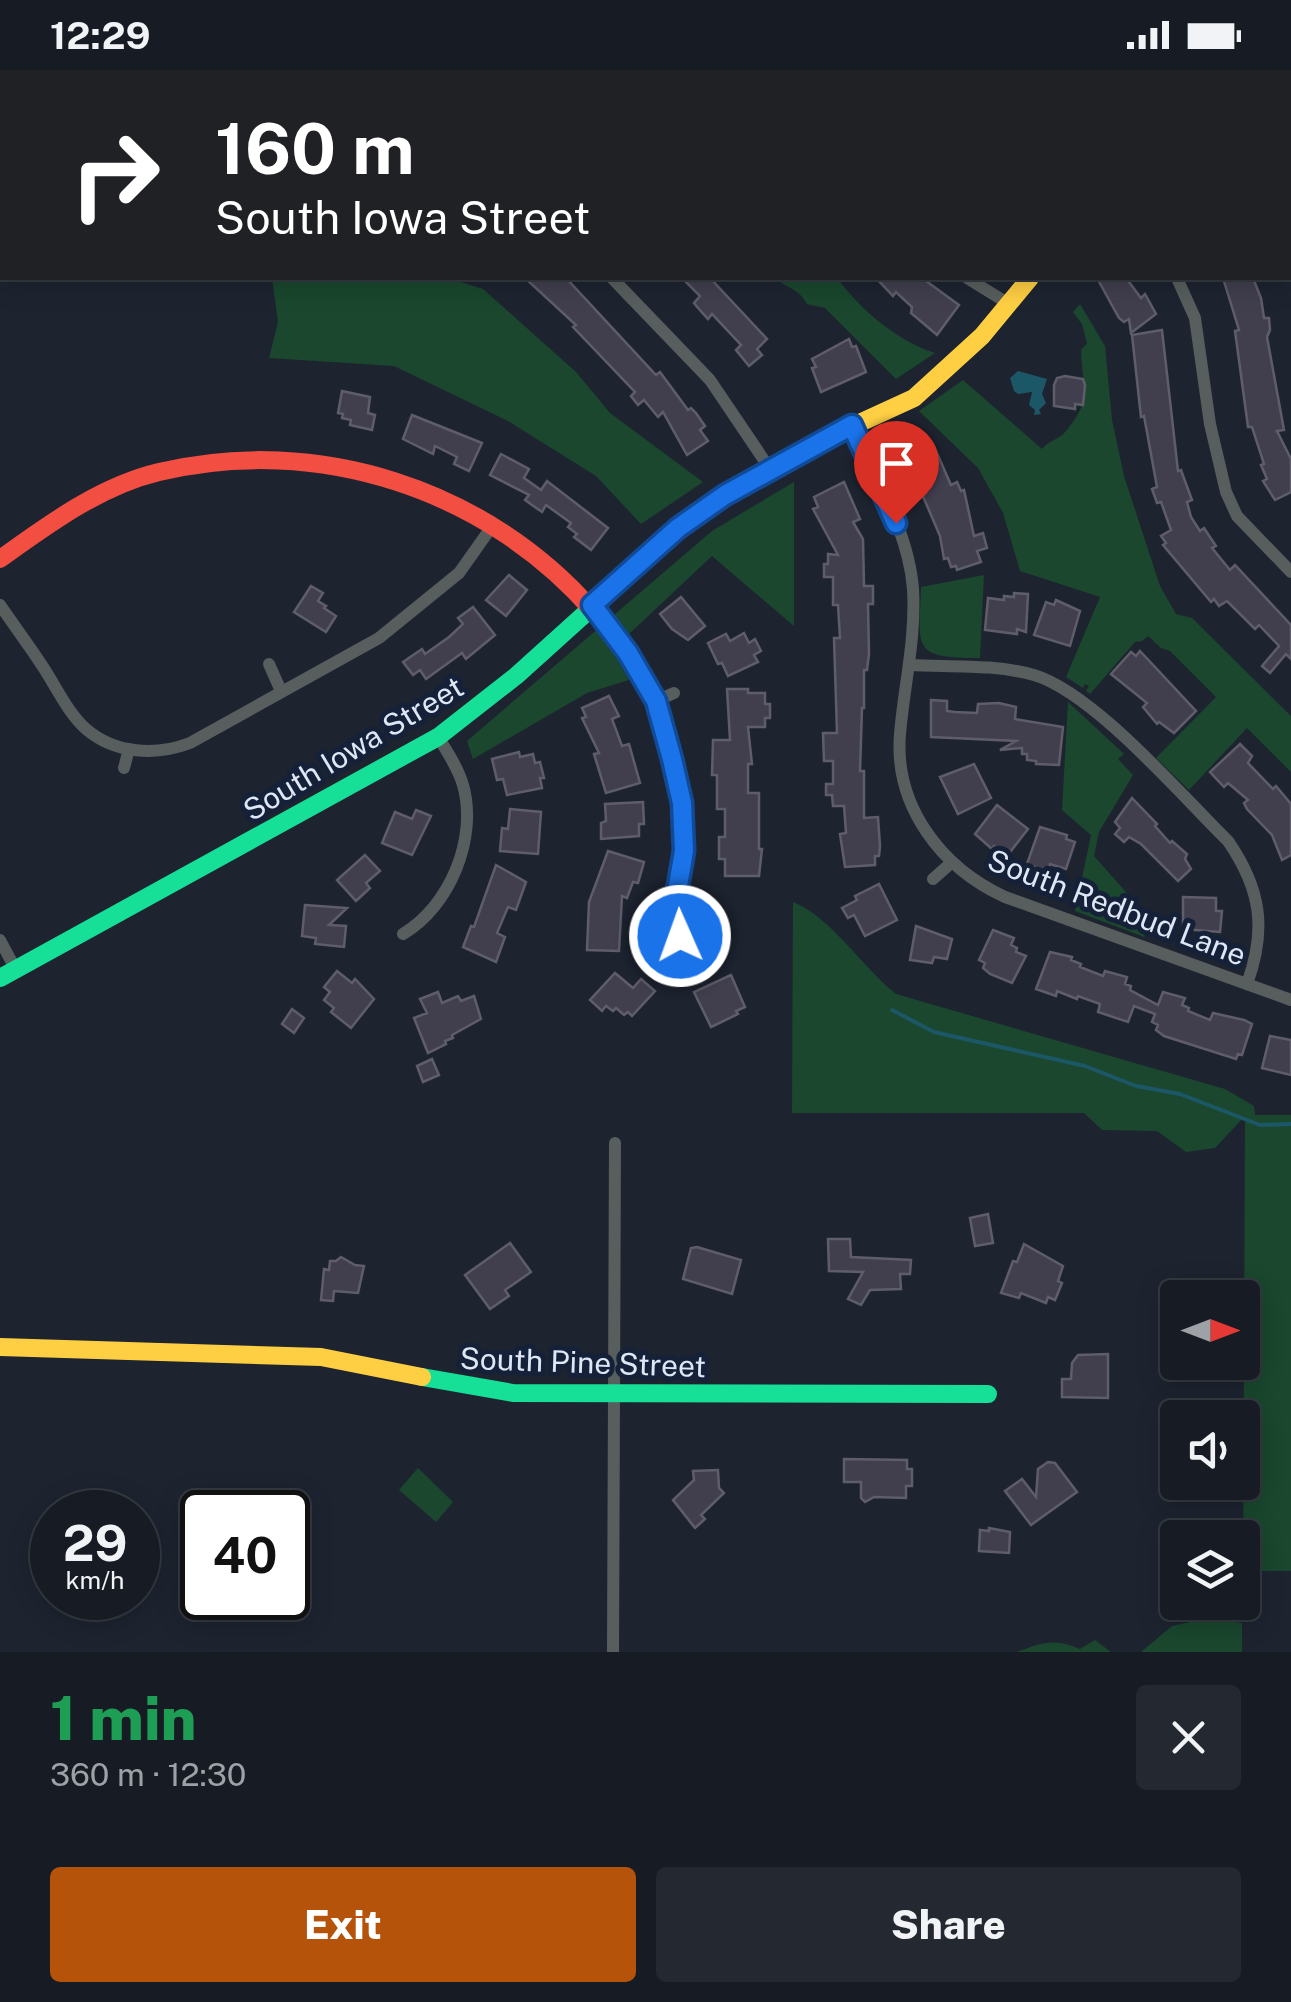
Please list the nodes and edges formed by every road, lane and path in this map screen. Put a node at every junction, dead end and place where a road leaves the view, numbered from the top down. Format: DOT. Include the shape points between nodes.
graph roads {
  1 [pos="614,280"];
  2 [pos="971,280"];
  3 [pos="1028,280"];
  4 [pos="1178,280"];
  5 [pos="1009,304"];
  6 [pos="852,425"];
  7 [pos="770,469"];
  8 [pos="493,525"];
  9 [pos="0,558"];
  10 [pos="1291,572"];
  11 [pos="0,605"];
  12 [pos="592,605"];
  13 [pos="269,664"];
  14 [pos="910,665"];
  15 [pos="282,691"];
  16 [pos="438,736"];
  17 [pos="128,748"];
  18 [pos="124,768"];
  19 [pos="950,863"];
  20 [pos="933,879"];
  21 [pos="403,934"];
  22 [pos="680,936"];
  23 [pos="0,940"];
  24 [pos="8,974"];
  25 [pos="1247,984"];
  26 [pos="1291,1000"];
  27 [pos="614,1143"];
  28 [pos="0,1347"];
  29 [pos="616,1394"];
  30 [pos="988,1394"];
  31 [pos="613,1652"];
  1 -- 7 [label="street" via="710,380"];
  2 -- 5 [label="street"];
  3 -- 5 [label="street, South Iowa Street"];
  4 -- 10 [label="street" via="1195,318 1226,492 1237,516"];
  5 -- 6 [label="street, South Iowa Street" via="914,398"];
  6 -- 7 [label="street, South Iowa Street"];
  6 -- 14 [label="street" via="907,554 913,586"];
  7 -- 12 [label="street, South Iowa Street" via="678,528"];
  8 -- 9 [label="street" via="368,471 329,462 240,459 157,472 126,484 58,517"];
  8 -- 12 [label="street" via="546,561"];
  8 -- 15 [label="street" via="458,574 420,608"];
  11 -- 17 [label="street" via="86,728"];
  12 -- 16 [label="street, South Iowa Street"];
  12 -- 22 [label="street" via="665,697 682,803"];
  13 -- 15 [label="street"];
  14 -- 19 [label="street" via="902,774 928,836"];
  14 -- 25 [label="street" via="1036,676 1092,708 1228,841 1246,867 1260,935"];
  15 -- 17 [label="street" via="190,743 154,752"];
  16 -- 21 [label="street" via="463,786 466,826 457,868 437,904"];
  16 -- 24 [label="street, South Iowa Street"];
  17 -- 18 [label="street"];
  19 -- 20 [label="street, South Redbud Lane"];
  19 -- 25 [label="street, South Redbud Lane" via="1005,897"];
  23 -- 24 [label="street"];
  25 -- 26 [label="street, South Redbud Lane"];
  27 -- 29 [label="street"];
  28 -- 29 [label="street, South Pine Street" via="322,1357 468,1390"];
  29 -- 30 [label="street, South Pine Street"];
  29 -- 31 [label="street"];
}
